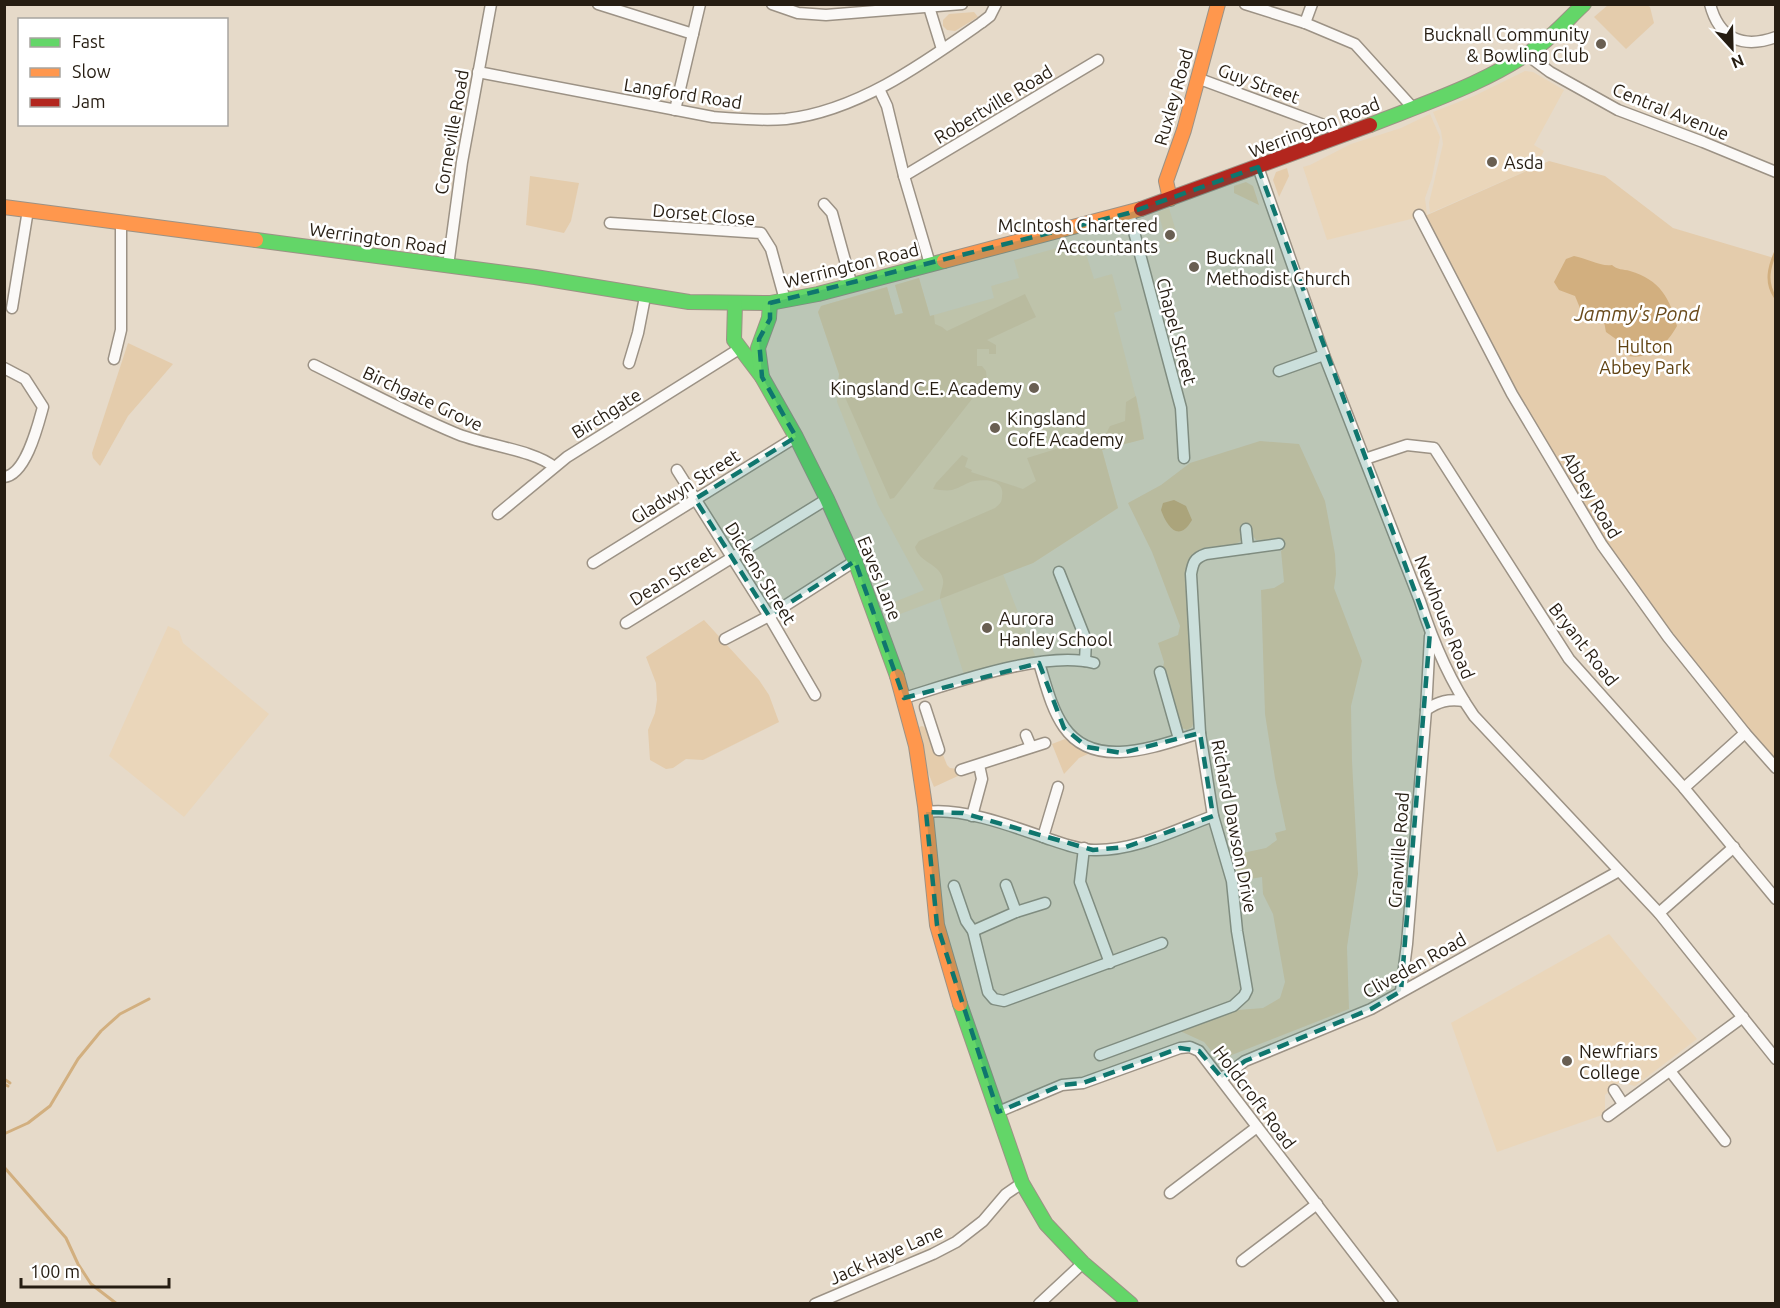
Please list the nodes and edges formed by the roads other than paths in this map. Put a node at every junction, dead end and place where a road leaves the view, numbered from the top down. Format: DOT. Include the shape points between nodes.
graph roads {
  1 [pos="491,4"];
  2 [pos="598,4"];
  3 [pos="700,4"];
  4 [pos="771,4"];
  5 [pos="962,4"];
  6 [pos="996,4"];
  7 [pos="1218,4"];
  8 [pos="1245,4"];
  9 [pos="1312,4"];
  10 [pos="1584,4"];
  11 [pos="1710,4"];
  12 [pos="929,7"];
  13 [pos="1305,23"];
  14 [pos="693,34"];
  15 [pos="1776,37"];
  16 [pos="942,49"];
  17 [pos="1527,55"];
  18 [pos="1098,60"];
  19 [pos="478,72"];
  20 [pos="1197,78"];
  21 [pos="879,89"];
  22 [pos="1413,108"];
  23 [pos="675,110"];
  24 [pos="1337,137"];
  25 [pos="1258,167"];
  26 [pos="1776,172"];
  27 [pos="904,176"];
  28 [pos="1170,199"];
  29 [pos="824,204"];
  30 [pos="4,207"];
  31 [pos="28,210"];
  32 [pos="1129,213"];
  33 [pos="1419,215"];
  34 [pos="121,222"];
  35 [pos="610,223"];
  36 [pos="930,264"];
  37 [pos="448,266"];
  38 [pos="852,285"];
  39 [pos="645,297"];
  40 [pos="785,300"];
  41 [pos="770,303"];
  42 [pos="735,304"];
  43 [pos="12,308"];
  44 [pos="739,349"];
  45 [pos="1324,355"];
  46 [pos="114,359"];
  47 [pos="629,363"];
  48 [pos="314,365"];
  49 [pos="4,368"];
  50 [pos="1279,371"];
  51 [pos="762,377"];
  52 [pos="796,437"];
  53 [pos="1185,458"];
  54 [pos="1365,459"];
  55 [pos="554,467"];
  56 [pos="677,470"];
  57 [pos="4,477"];
  58 [pos="695,499"];
  59 [pos="827,499"];
  60 [pos="498,514"];
  61 [pos="1246,530"];
  62 [pos="1279,544"];
  63 [pos="1248,548"];
  64 [pos="732,557"];
  65 [pos="855,561"];
  66 [pos="593,563"];
  67 [pos="1059,572"];
  68 [pos="769,616"];
  69 [pos="626,623"];
  70 [pos="1430,632"];
  71 [pos="725,639"];
  72 [pos="1039,663"];
  73 [pos="1160,672"];
  74 [pos="815,695"];
  75 [pos="904,698"];
  76 [pos="1464,701"];
  77 [pos="925,707"];
  78 [pos="1426,710"];
  79 [pos="928,719"];
  80 [pos="910,723"];
  81 [pos="1200,733"];
  82 [pos="1745,734"];
  83 [pos="1026,735"];
  84 [pos="1179,739"];
  85 [pos="1045,743"];
  86 [pos="1031,747"];
  87 [pos="939,750"];
  88 [pos="979,765"];
  89 [pos="1776,768"];
  90 [pos="961,770"];
  91 [pos="1058,787"];
  92 [pos="1684,788"];
  93 [pos="926,809"];
  94 [pos="972,816"];
  95 [pos="1213,816"];
  96 [pos="1043,837"];
  97 [pos="1734,847"];
  98 [pos="1084,848"];
  99 [pos="1619,871"];
  100 [pos="1006,885"];
  101 [pos="954,886"];
  102 [pos="1776,899"];
  103 [pos="1045,903"];
  104 [pos="1016,912"];
  105 [pos="1659,913"];
  106 [pos="973,931"];
  107 [pos="1162,943"];
  108 [pos="1110,963"];
  109 [pos="1401,991"];
  110 [pos="1743,1017"];
  111 [pos="1100,1055"];
  112 [pos="1776,1059"];
  113 [pos="1670,1071"];
  114 [pos="1222,1078"];
  115 [pos="1614,1090"];
  116 [pos="1623,1104"];
  117 [pos="998,1113"];
  118 [pos="1608,1116"];
  119 [pos="1257,1127"];
  120 [pos="1725,1141"];
  121 [pos="1022,1183"];
  122 [pos="1170,1193"];
  123 [pos="1317,1204"];
  124 [pos="1242,1262"];
  125 [pos="1083,1263"];
  126 [pos="1052,1300"];
  127 [pos="815,1304"];
  128 [pos="1039,1304"];
  129 [pos="1131,1304"];
  130 [pos="1393,1304"];
  1 -- 19 [label="street, Corneville Road"];
  2 -- 14 [label="street"];
  3 -- 14 [label="street"];
  4 -- 12 [label="street" via="816,15"];
  5 -- 12 [label="street"];
  6 -- 16 [label="street, Langford Road" via="987,18"];
  7 -- 20 [label="main road, Ruxley Road"];
  8 -- 13 [label="street"];
  9 -- 13 [label="street"];
  10 -- 17 [label="main road, Werrington Road"];
  11 -- 15 [label="street" via="1714,18 1733,38 1746,43"];
  12 -- 16 [label="street"];
  13 -- 22 [label="street" via="1355,44"];
  14 -- 23 [label="street"];
  16 -- 21 [label="street, Langford Road"];
  17 -- 22 [label="main road, Werrington Road" via="1482,80"];
  17 -- 26 [label="street, Central Avenue" via="1618,110"];
  18 -- 27 [label="street, Robertville Road"];
  19 -- 23 [label="street, Langford Road"];
  19 -- 37 [label="street, Corneville Road"];
  20 -- 24 [label="street, Guy Street" via="1332,128"];
  20 -- 28 [label="main road, Ruxley Road" via="1166,181"];
  21 -- 23 [label="street, Langford Road" via="820,112 785,119 728,118"];
  21 -- 27 [label="street"];
  22 -- 24 [label="main road, Werrington Road"];
  24 -- 25 [label="main road, Werrington Road"];
  25 -- 28 [label="main road, Werrington Road"];
  25 -- 45 [label="street, Newhouse Road"];
  27 -- 36 [label="street"];
  28 -- 32 [label="main road, Werrington Road"];
  29 -- 38 [label="street" via="832,213"];
  30 -- 31 [label="main road, Werrington Road"];
  31 -- 34 [label="main road, Werrington Road"];
  31 -- 43 [label="street"];
  32 -- 36 [label="main road, Werrington Road"];
  32 -- 53 [label="street, Chapel Street" via="1181,408"];
  33 -- 82 [label="street, Abbey Road" via="1512,394 1602,545"];
  34 -- 37 [label="main road, Werrington Road"];
  34 -- 46 [label="street" via="121,330"];
  35 -- 40 [label="street, Dorset Close" via="760,233 771,249"];
  36 -- 38 [label="main road, Werrington Road"];
  37 -- 39 [label="main road, Werrington Road"];
  38 -- 40 [label="main road, Werrington Road"];
  39 -- 42 [label="main road, Werrington Road"];
  39 -- 47 [label="street"];
  40 -- 41 [label="main road, Werrington Road"];
  41 -- 42 [label="main road, Werrington Road"];
  41 -- 51 [label="main road, Eaves Lane" via="770,320 759,339"];
  42 -- 44 [label="main road, Eaves Lane" via="733,329"];
  44 -- 51 [label="main road, Eaves Lane"];
  44 -- 55 [label="street, Birchgate"];
  45 -- 50 [label="street"];
  45 -- 54 [label="street, Newhouse Road"];
  48 -- 55 [label="street, Birchgate Grove" via="455,433 540,457"];
  49 -- 57 [label="street" via="25,379 43,407 21,466 10,477"];
  51 -- 52 [label="main road, Eaves Lane"];
  52 -- 58 [label="street, Gladwyn Street"];
  52 -- 59 [label="main road, Eaves Lane"];
  54 -- 70 [label="street, Newhouse Road"];
  54 -- 92 [label="street, Bryant Road" via="1407,445 1434,448 1569,659"];
  55 -- 60 [label="street, Birchgate"];
  56 -- 58 [label="street, Dickens Street"];
  58 -- 64 [label="street, Dickens Street"];
  58 -- 66 [label="street, Gladwyn Street"];
  59 -- 64 [label="street, Dean Street"];
  59 -- 65 [label="main road, Eaves Lane"];
  61 -- 63 [label="street"];
  62 -- 63 [label="street, Richard Dawson Drive"];
  63 -- 81 [label="street, Richard Dawson Drive" via="1198,556 1193,562"];
  64 -- 68 [label="street, Dickens Street"];
  64 -- 69 [label="street, Dean Street"];
  65 -- 68 [label="street"];
  65 -- 75 [label="main road, Eaves Lane"];
  67 -- 72 [label="street" via="1086,640 1090,662"];
  68 -- 71 [label="street"];
  68 -- 74 [label="street, Dickens Street"];
  70 -- 76 [label="street, Newhouse Road"];
  70 -- 78 [label="street, Granville Road"];
  72 -- 75 [label="street"];
  72 -- 84 [label="street" via="1064,728 1087,747 1122,753"];
  73 -- 84 [label="street"];
  75 -- 80 [label="main road, Eaves Lane"];
  76 -- 78 [label="street" via="1449,699"];
  76 -- 99 [label="street, Newhouse Road"];
  77 -- 79 [label="street"];
  78 -- 109 [label="street, Granville Road"];
  79 -- 80 [label="street"];
  79 -- 87 [label="street"];
  80 -- 93 [label="main road, Eaves Lane"];
  81 -- 84 [label="street"];
  81 -- 95 [label="street, Richard Dawson Drive"];
  82 -- 89 [label="street, Abbey Road"];
  82 -- 92 [label="street"];
  83 -- 86 [label="street"];
  85 -- 86 [label="street"];
  86 -- 88 [label="street"];
  88 -- 90 [label="street"];
  88 -- 94 [label="street" via="982,779"];
  91 -- 96 [label="street"];
  92 -- 97 [label="street, Bryant Road"];
  93 -- 94 [label="street"];
  93 -- 117 [label="main road, Eaves Lane" via="937,925"];
  94 -- 96 [label="street"];
  95 -- 98 [label="street" via="1126,847"];
  95 -- 111 [label="street, Richard Dawson Drive" via="1232,881 1247,990 1233,1006"];
  96 -- 98 [label="street"];
  97 -- 102 [label="street, Bryant Road"];
  97 -- 105 [label="street"];
  98 -- 108 [label="street" via="1080,882"];
  99 -- 105 [label="street, Newhouse Road"];
  99 -- 109 [label="street, Cliveden Road"];
  100 -- 104 [label="street"];
  101 -- 106 [label="street"];
  103 -- 104 [label="street"];
  104 -- 106 [label="street"];
  105 -- 110 [label="street, Newhouse Road"];
  106 -- 108 [label="street" via="988,992 994,999 1004,1001"];
  107 -- 108 [label="street"];
  109 -- 114 [label="street, Cliveden Road" via="1371,1009 1245,1061"];
  110 -- 112 [label="street, Newhouse Road"];
  110 -- 113 [label="street"];
  113 -- 116 [label="street"];
  113 -- 120 [label="street"];
  114 -- 117 [label="street, Holdcroft Road" via="1199,1051 1180,1048 1083,1083 1062,1084"];
  114 -- 119 [label="street, Holdcroft Road"];
  115 -- 116 [label="street"];
  116 -- 118 [label="street"];
  117 -- 121 [label="main road, Eaves Lane"];
  119 -- 122 [label="street"];
  119 -- 123 [label="street, Holdcroft Road"];
  121 -- 125 [label="main road, Eaves Lane" via="1046,1224"];
  121 -- 127 [label="street, Jack Haye Lane" via="956,1242"];
  123 -- 124 [label="street"];
  123 -- 130 [label="street, Holdcroft Road"];
  125 -- 126 [label="street"];
  125 -- 129 [label="main road, Eaves Lane"];
  126 -- 128 [label="street"];
}
